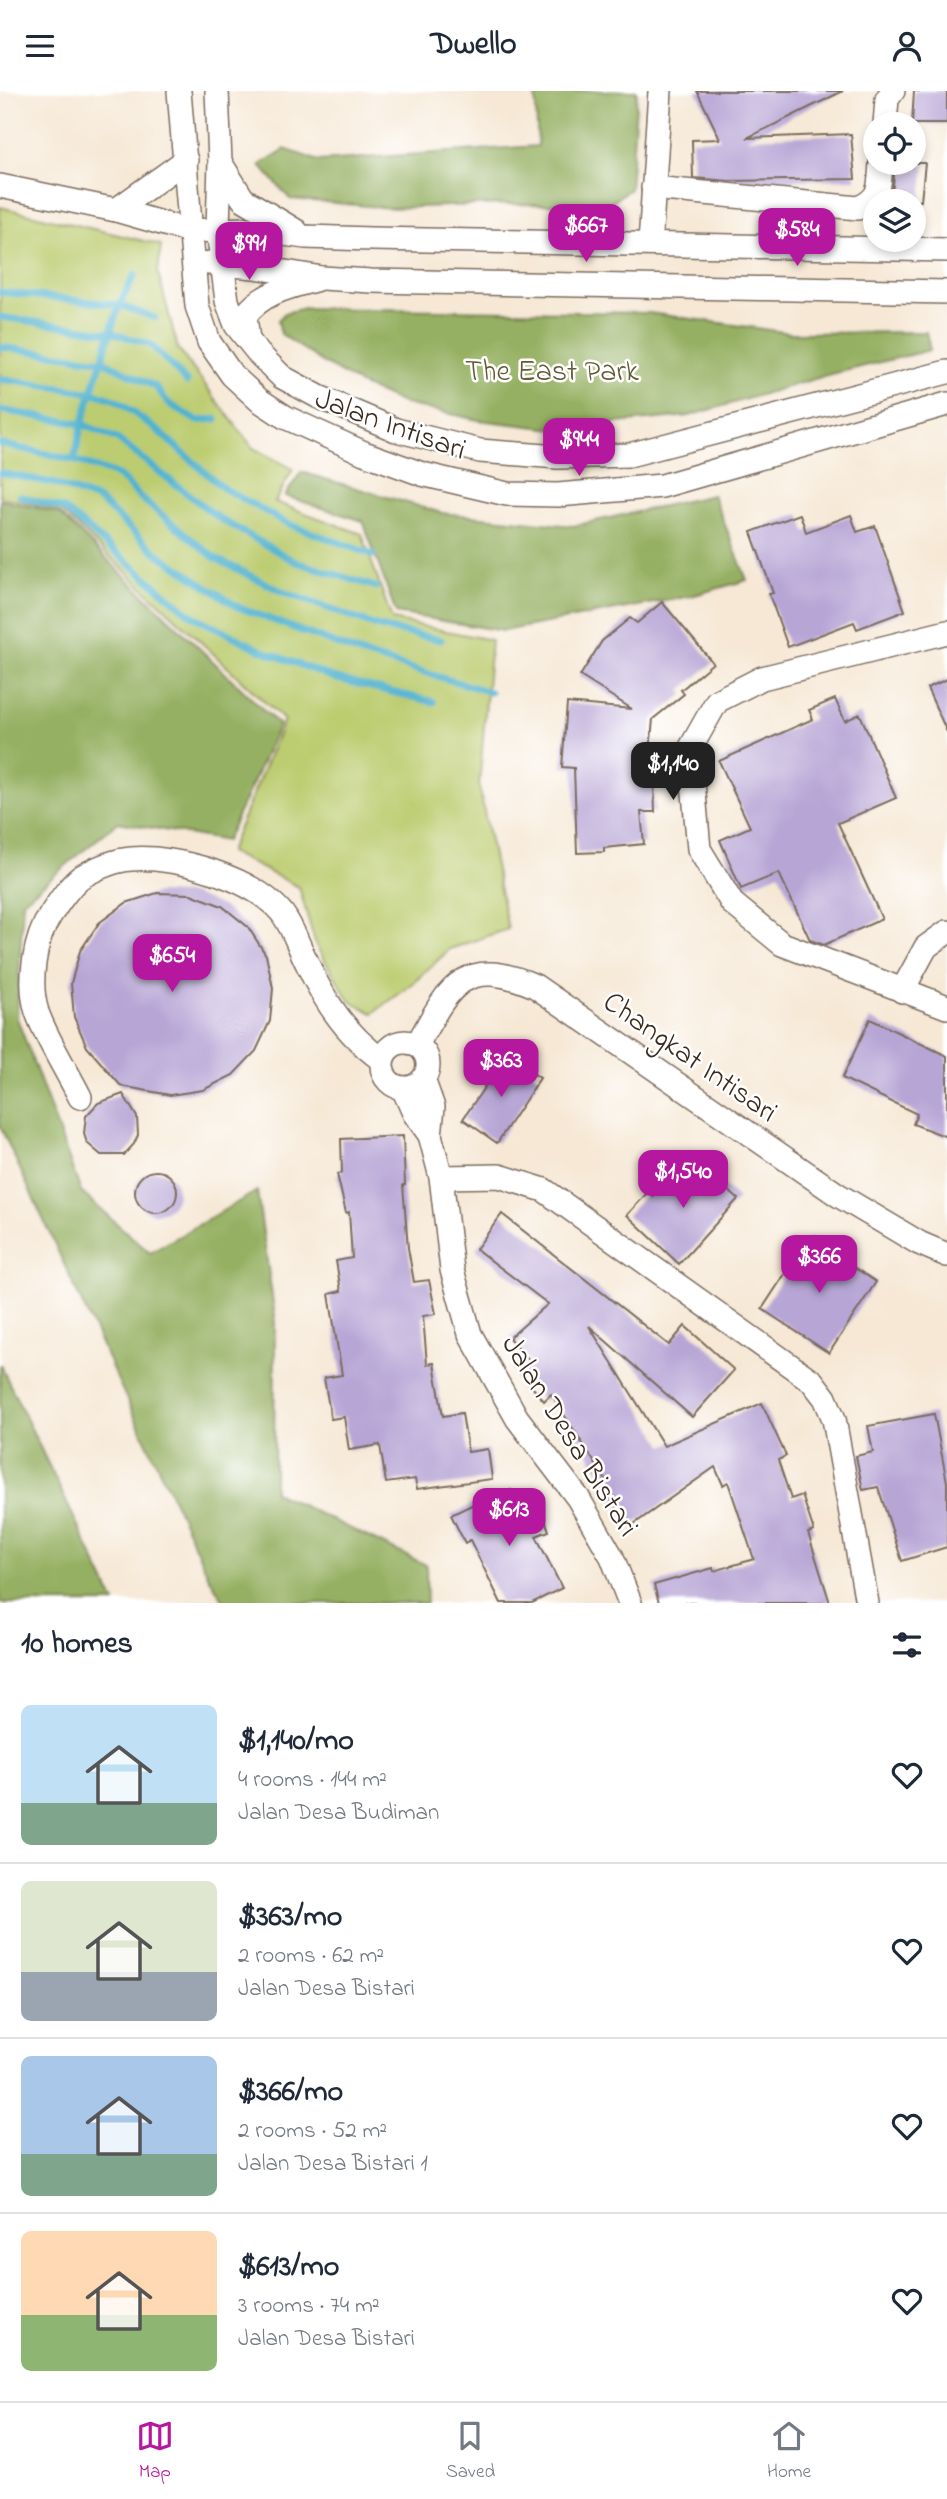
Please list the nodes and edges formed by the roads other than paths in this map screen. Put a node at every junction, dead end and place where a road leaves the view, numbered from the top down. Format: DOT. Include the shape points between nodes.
graph roads {
  1 [pos="179,91"];
  2 [pos="217,91"];
  3 [pos="660,91"];
  4 [pos="893,91"];
  5 [pos="886,112"];
  6 [pos="186,160"];
  7 [pos="220,162"];
  8 [pos="879,175"];
  9 [pos="0,186"];
  10 [pos="653,188"];
  11 [pos="116,210"];
  12 [pos="218,229"];
  13 [pos="189,231"];
  14 [pos="305,237"];
  15 [pos="650,244"];
  16 [pos="947,250"];
  17 [pos="192,261"];
  18 [pos="223,264"];
  19 [pos="322,278"];
  20 [pos="947,292"];
  21 [pos="248,340"];
  22 [pos="947,372"];
  23 [pos="947,404"];
  24 [pos="947,632"];
  25 [pos="947,932"];
  26 [pos="902,991"];
  27 [pos="947,1007"];
  28 [pos="417,1045"];
  29 [pos="382,1060"];
  30 [pos="413,1083"];
  31 [pos="80,1097"];
  32 [pos="441,1177"];
  33 [pos="947,1255"];
  34 [pos="630,1603"];
  35 [pos="867,1603"];
  1 -- 6 [label="street, Jalan Intisari"];
  2 -- 7 [label="street, Jalan Intisari"];
  3 -- 10 [label="street"];
  4 -- 5 [label="street"];
  6 -- 11 [label="street"];
  6 -- 13 [label="street, Jalan Intisari"];
  7 -- 12 [label="street, Jalan Intisari"];
  7 -- 14 [label="street" via="243,199"];
  8 -- 10 [label="street" via="876,197 858,208"];
  9 -- 11 [label="street"];
  10 -- 15 [label="street"];
  11 -- 13 [label="street"];
  12 -- 13 [label="street"];
  12 -- 14 [label="street"];
  12 -- 18 [label="street, Jalan Intisari"];
  13 -- 17 [label="street, Jalan Intisari"];
  14 -- 15 [label="street"];
  15 -- 16 [label="street"];
  17 -- 18 [label="street"];
  17 -- 23 [label="street, Jalan Intisari" via="197,306 209,342 232,375 260,400 285,417 364,453 422,474 508,493 558,495 662,486"];
  18 -- 19 [label="street"];
  18 -- 21 [label="street, Jalan Intisari" via="231,314"];
  19 -- 20 [label="street"];
  19 -- 21 [label="street" via="278,291 250,309 245,316"];
  21 -- 22 [label="street, Jalan Intisari" via="282,377 396,430 480,451 558,457 629,455 657,449"];
  24 -- 26 [label="street" via="762,678 717,701 690,750 699,849 732,903 782,944"];
  25 -- 26 [label="street" via="926,947"];
  26 -- 27 [label="street"];
  28 -- 29 [label="street" via="396,1043"];
  28 -- 30 [label="street" via="426,1057 427,1072"];
  28 -- 33 [label="street, Changkat Intisari" via="446,993 470,977 489,973 514,977 535,986 838,1195"];
  29 -- 30 [label="street" via="389,1081"];
  29 -- 31 [label="street" via="349,1032 324,997 288,923 264,897 228,877 194,866 130,859 80,878 69,890 49,917 34,968 38,1013"];
  30 -- 32 [label="street, Jalan Desa Bistari" via="433,1107 430,1135"];
  32 -- 34 [label="street, Jalan Desa Bistari" via="452,1270 470,1334 517,1418 578,1498 612,1557"];
  32 -- 35 [label="street" via="499,1176 544,1190 812,1381 834,1419"];
}
